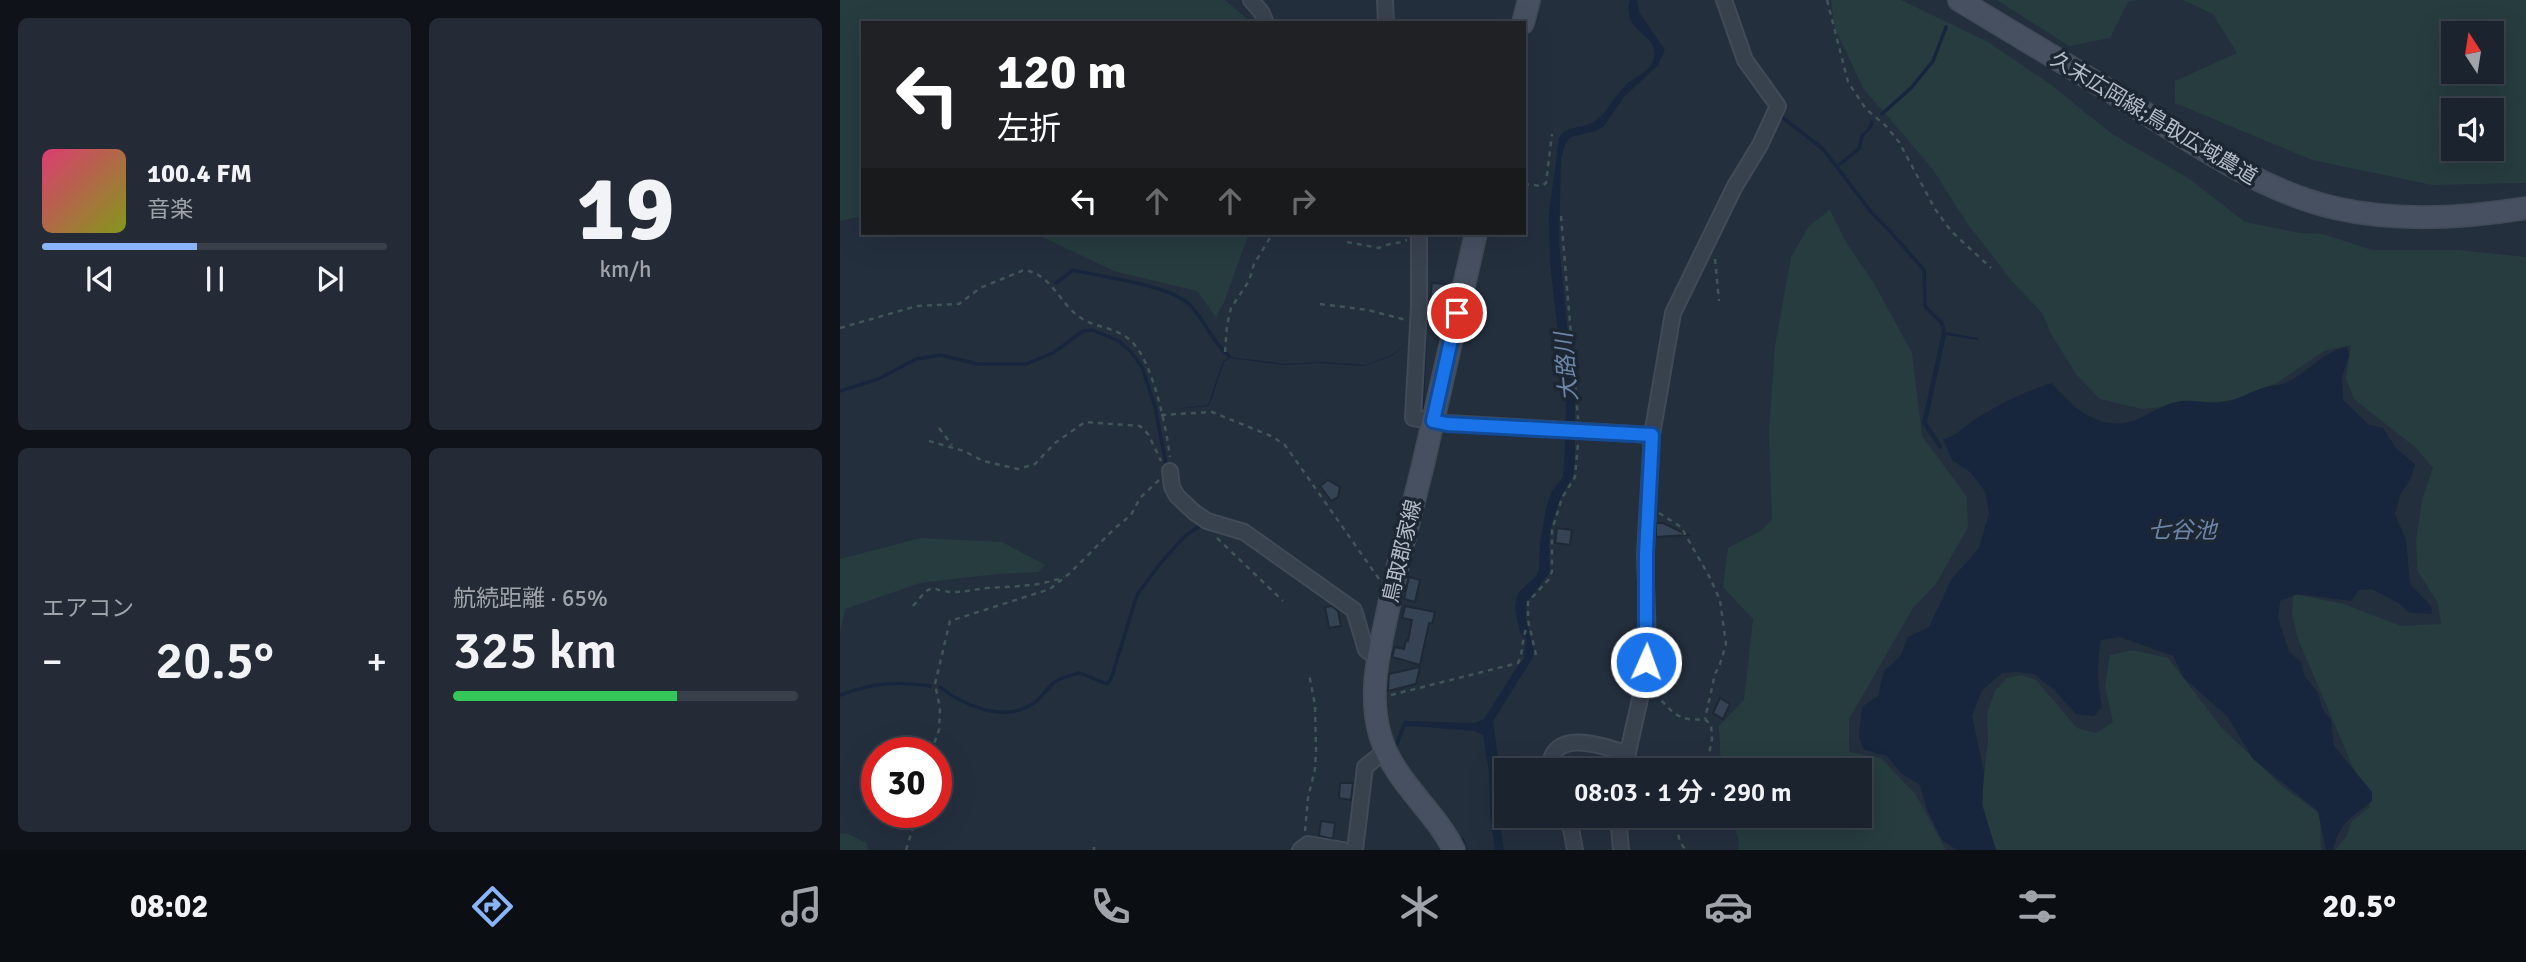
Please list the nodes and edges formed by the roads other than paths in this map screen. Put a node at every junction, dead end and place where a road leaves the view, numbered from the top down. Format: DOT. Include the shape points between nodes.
graph roads {
  1 [pos="1251,0"];
  2 [pos="1385,0"];
  3 [pos="1529,0"];
  4 [pos="1724,0"];
  5 [pos="1959,0"];
  6 [pos="1265,21"];
  7 [pos="1386,21"];
  8 [pos="1524,21"];
  9 [pos="2526,208"];
  10 [pos="1476,235"];
  11 [pos="1419,236"];
  12 [pos="1433,421"];
  13 [pos="1652,435"];
  14 [pos="1170,471"];
  15 [pos="1378,658"];
  16 [pos="1385,751"];
  17 [pos="1628,754"];
  18 [pos="1551,758"];
  19 [pos="1627,758"];
  20 [pos="1571,828"];
  21 [pos="1619,828"];
  22 [pos="1302,848"];
  23 [pos="1343,850"];
  24 [pos="1354,850"];
  25 [pos="1454,850"];
  26 [pos="1575,850"];
  27 [pos="1621,850"];
  1 -- 6 [label="street"];
  2 -- 7 [label="street"];
  3 -- 8 [label="main road"];
  4 -- 13 [label="street" via="1745,60 1779,106 1673,313"];
  5 -- 9 [label="main road, 久末広岡線;鳥取広域農道" via="2266,185 2336,208 2399,215 2453,217"];
  10 -- 12 [label="main road, 鳥取郡家線"];
  11 -- 12 [label="street" via="1413,418"];
  12 -- 13 [label="street"];
  12 -- 15 [label="main road, 鳥取郡家線"];
  13 -- 17 [label="street" via="1646,554 1648,642"];
  14 -- 15 [label="street" via="1177,496 1205,527 1244,532 1354,610 1366,650"];
  15 -- 16 [label="main road, 鳥取郡家線" via="1374,699"];
  16 -- 24 [label="street" via="1365,767"];
  16 -- 25 [label="main road, 鳥取郡家線"];
  17 -- 18 [label="street" via="1569,741 1556,747"];
  17 -- 19 [label="street"];
  20 -- 26 [label="street"];
  21 -- 27 [label="street"];
  22 -- 23 [label="street"];
}
